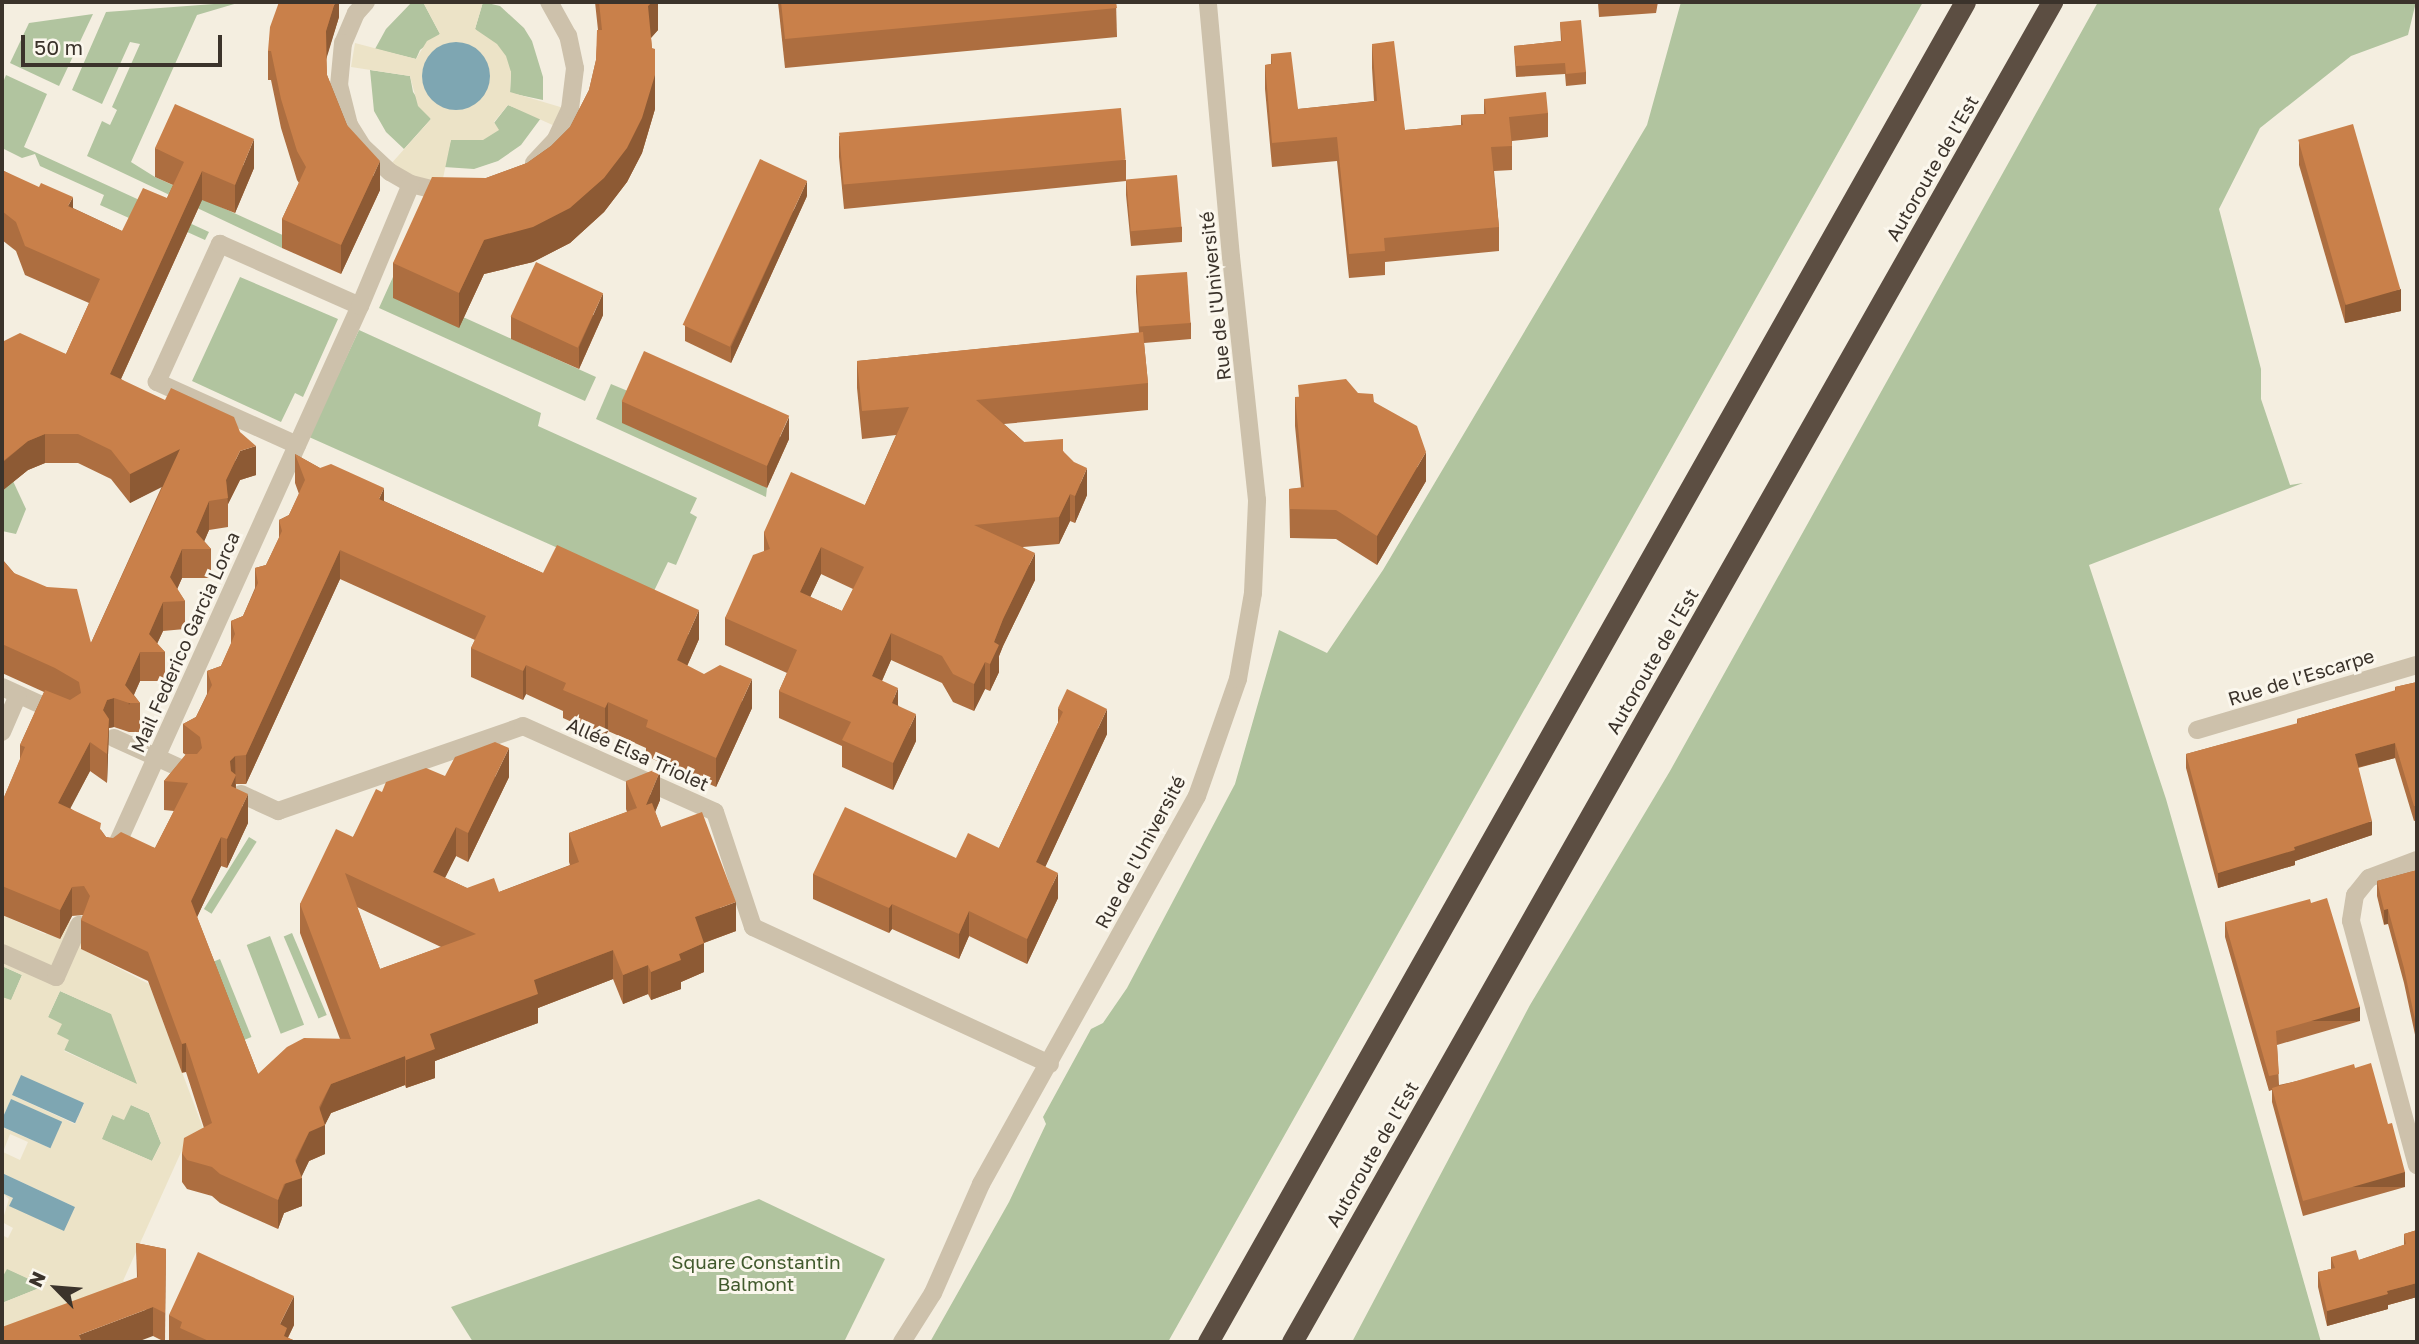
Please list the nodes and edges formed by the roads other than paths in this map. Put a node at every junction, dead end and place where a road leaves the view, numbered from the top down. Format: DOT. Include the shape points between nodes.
graph roads {
  1 [pos="366,2"];
  2 [pos="549,2"];
  3 [pos="1209,2"];
  4 [pos="1965,2"];
  5 [pos="2052,2"];
  6 [pos="517,176"];
  7 [pos="411,184"];
  8 [pos="467,193"];
  9 [pos="360,306"];
  10 [pos="298,445"];
  11 [pos="2417,664"];
  12 [pos="10,691"];
  13 [pos="70,718"];
  14 [pos="2197,730"];
  15 [pos="2,732"];
  16 [pos="114,738"];
  17 [pos="157,757"];
  18 [pos="191,773"];
  19 [pos="241,794"];
  20 [pos="111,856"];
  21 [pos="2417,860"];
  22 [pos="79,925"];
  23 [pos="2,953"];
  24 [pos="1050,1064"];
  25 [pos="2417,1165"];
  26 [pos="902,1342"];
  27 [pos="1208,1342"];
  28 [pos="1292,1342"];
  1 -- 7 [label="street" via="343,43 339,85 349,125 363,147"];
  2 -- 6 [label="street" via="568,36 575,68 570,109 556,139"];
  3 -- 24 [label="street, Rue de l'Université" via="1257,500 1253,593 1238,679 1197,796"];
  4 -- 27 [label="highway"];
  5 -- 28 [label="highway, Autoroute de l’Est"];
  7 -- 8 [label="street"];
  7 -- 9 [label="street, Mail Federico Garcia Lorca"];
  9 -- 10 [label="street, Mail Federico Garcia Lorca"];
  9 -- 10 [label="street" via="220,244 162,371 158,382"];
  10 -- 17 [label="street, Mail Federico Garcia Lorca"];
  11 -- 14 [label="street, Rue de l’Escarpe"];
  12 -- 13 [label="street"];
  12 -- 15 [label="street"];
  16 -- 17 [label="street"];
  17 -- 18 [label="street"];
  17 -- 20 [label="street, Mail Federico Garcia Lorca"];
  19 -- 24 [label="street, Allée Elsa Triolet" via="278,811 523,726 715,812 753,927"];
  21 -- 25 [label="street" via="2369,878 2355,895 2351,921"];
  22 -- 23 [label="street" via="56,977"];
  24 -- 26 [label="street, Rue de l'Université" via="981,1184 933,1293"];
}
